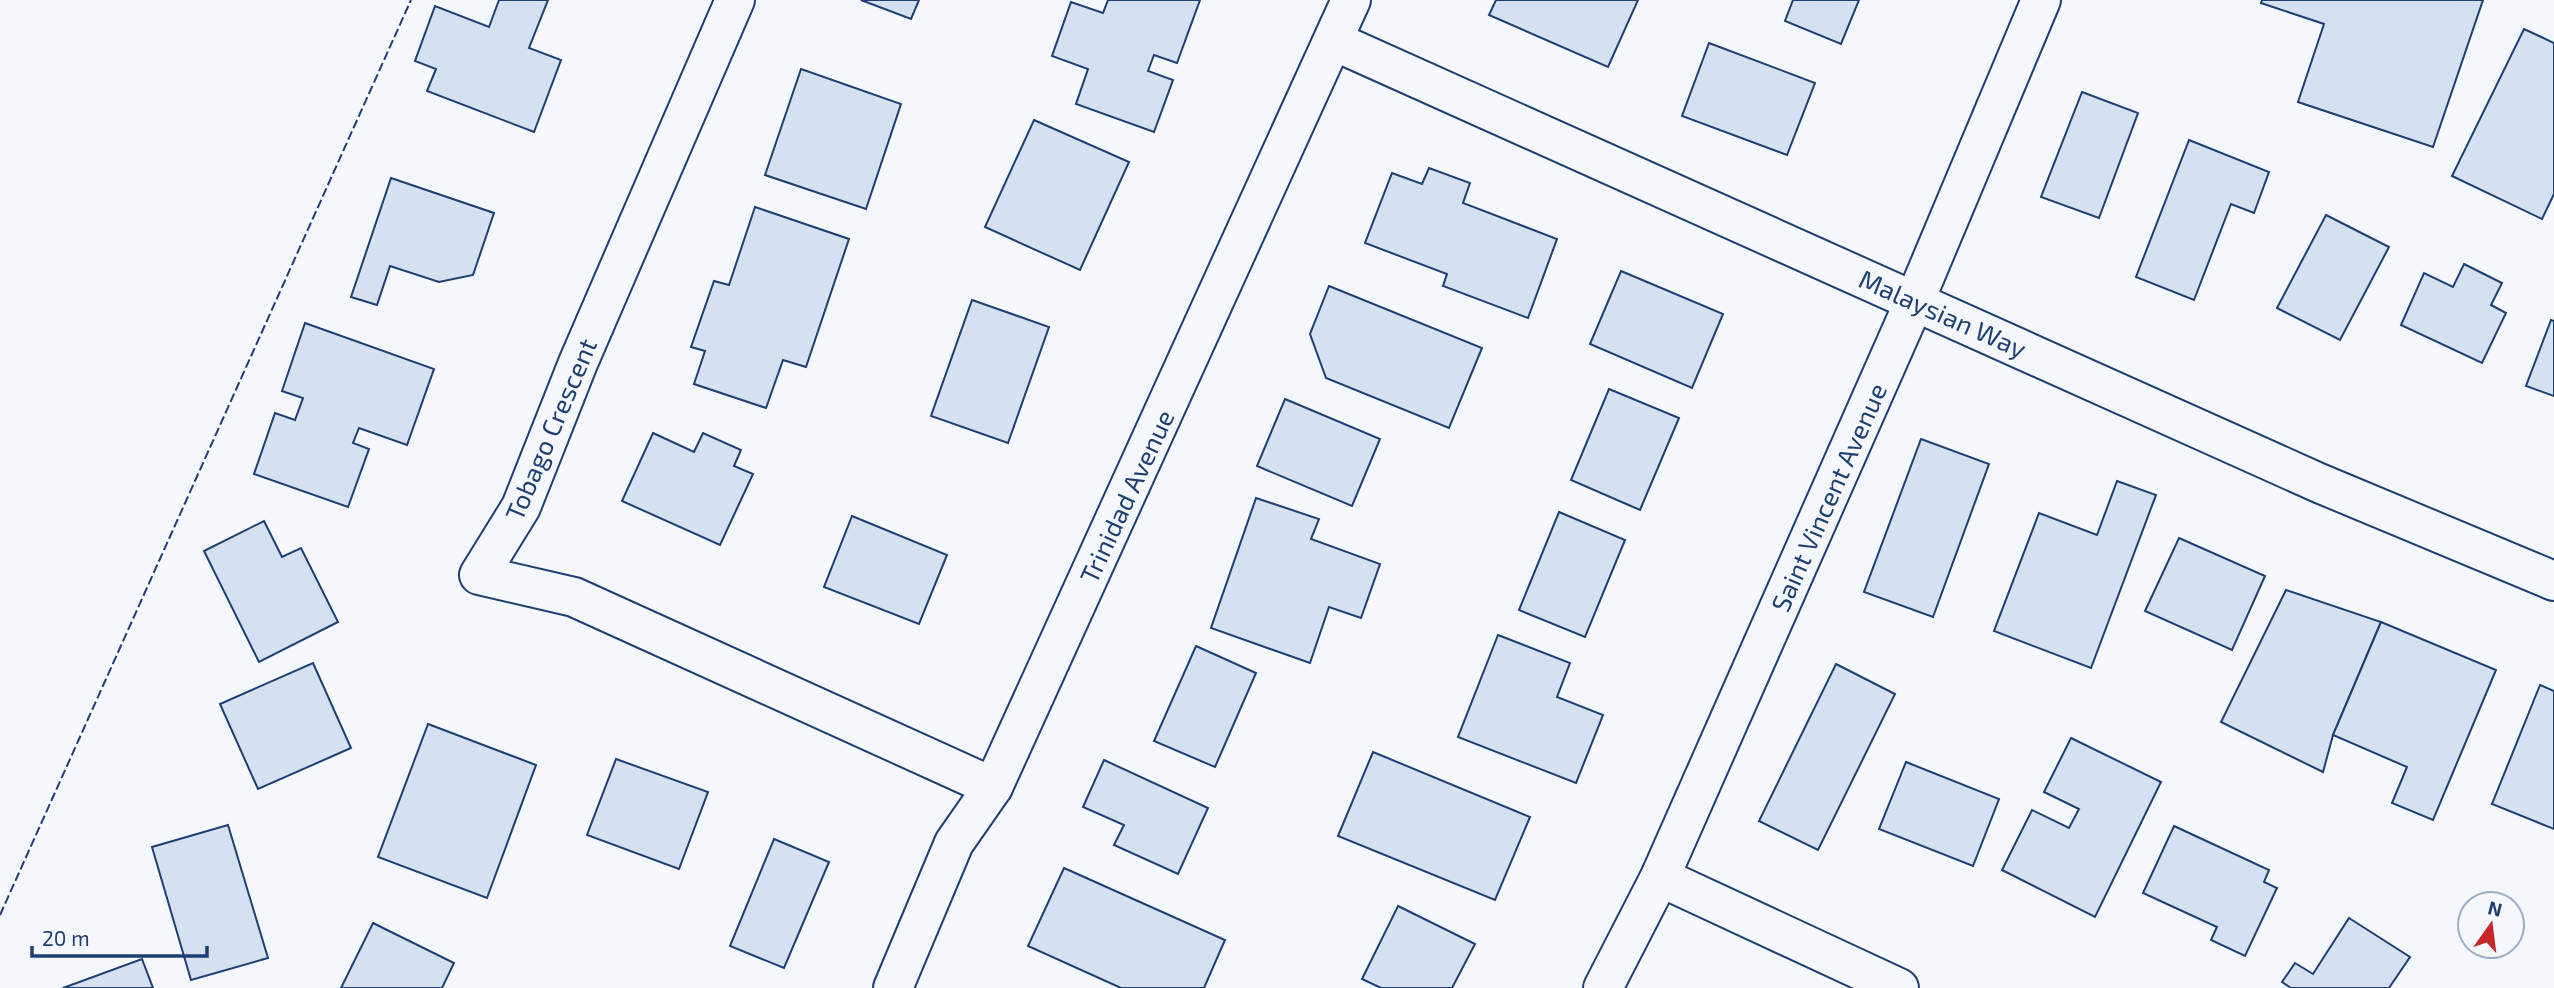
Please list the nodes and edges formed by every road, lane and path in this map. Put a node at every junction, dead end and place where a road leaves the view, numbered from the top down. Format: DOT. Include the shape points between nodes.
graph roads {
  1 [pos="734,0"];
  2 [pos="1350,0"];
  3 [pos="2040,0"];
  4 [pos="1334,41"];
  5 [pos="1915,300"];
  6 [pos="2554,580"];
  7 [pos="993,787"];
  8 [pos="1660,877"];
  9 [pos="893,988"];
  10 [pos="1603,988"];
  11 [pos="1899,988"];
  1 -- 7 [label="street, Tobago Crescent" via="521,507 479,575 574,597"];
  2 -- 4 [label="street, Trinidad Avenue"];
  3 -- 5 [label="street, Saint Vincent Avenue"];
  4 -- 5 [label="street, Malaysian Way"];
  4 -- 7 [label="street, Trinidad Avenue"];
  5 -- 6 [label="street, Malaysian Way" via="2319,483"];
  5 -- 8 [label="street, Saint Vincent Avenue"];
  7 -- 9 [label="street, Trinidad Avenue" via="954,843"];
  8 -- 10 [label="street, Saint Vincent Avenue"];
  8 -- 11 [label="street"];
}
